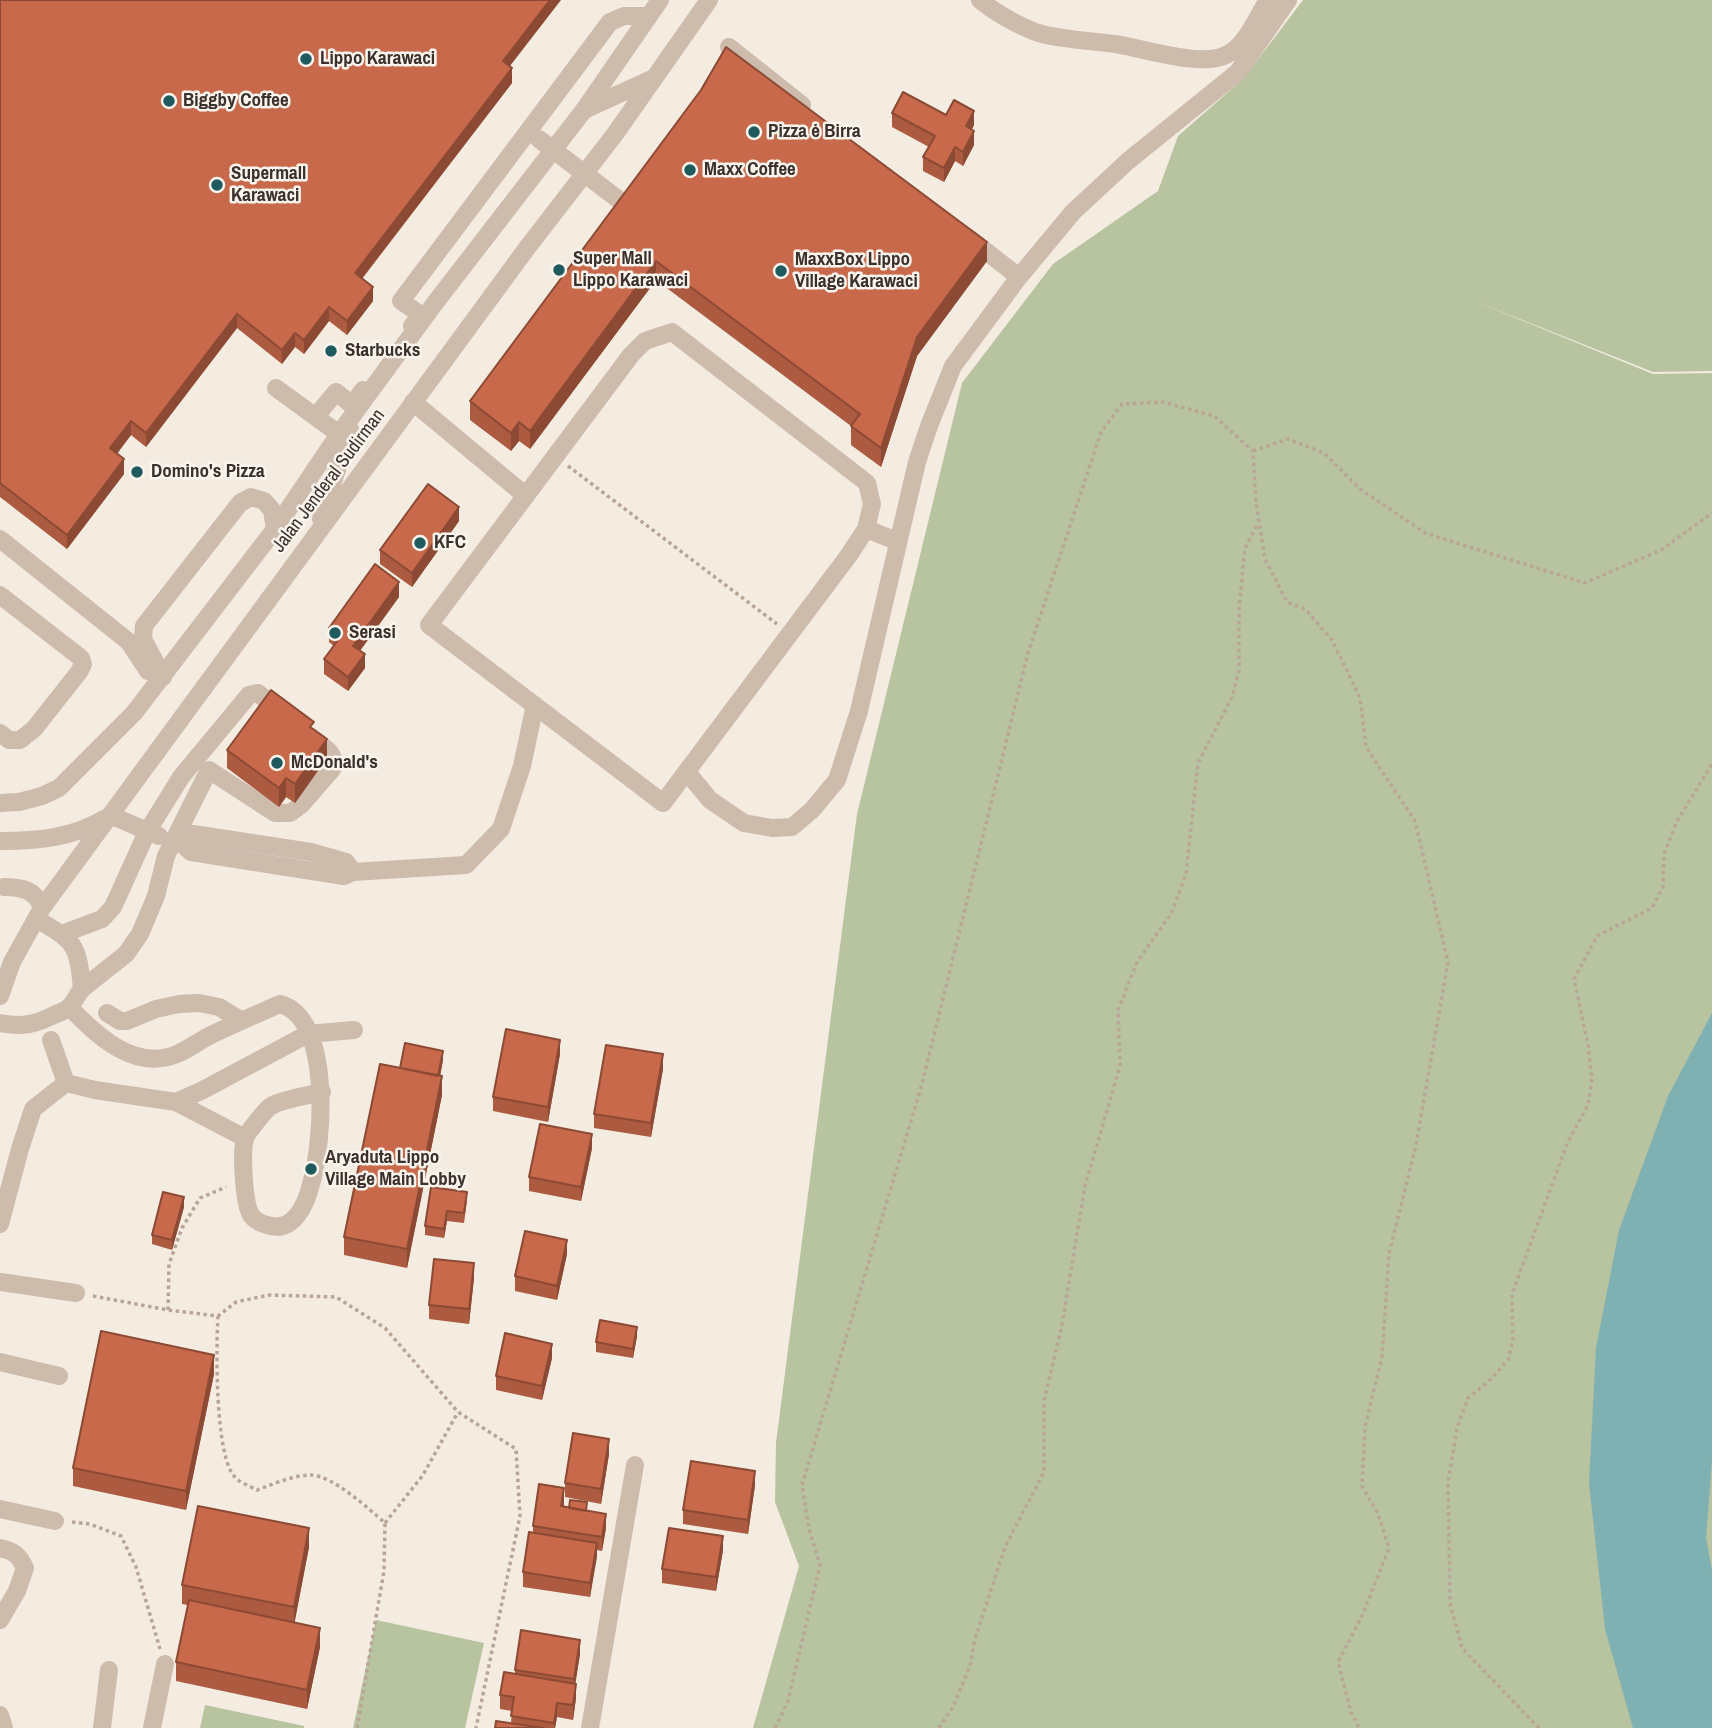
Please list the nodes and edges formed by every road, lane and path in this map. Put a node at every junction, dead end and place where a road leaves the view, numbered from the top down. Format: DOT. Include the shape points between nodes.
graph roads {
  1 [pos="626,0"];
  2 [pos="660,0"];
  3 [pos="709,0"];
  4 [pos="980,0"];
  5 [pos="1268,0"];
  6 [pos="1289,0"];
  7 [pos="649,16"];
  8 [pos="610,22"];
  9 [pos="729,47"];
  10 [pos="654,78"];
  11 [pos="584,110"];
  12 [pos="815,115"];
  13 [pos="540,139"];
  14 [pos="627,206"];
  15 [pos="954,226"];
  16 [pos="1019,277"];
  17 [pos="276,388"];
  18 [pos="413,402"];
  19 [pos="321,410"];
  20 [pos="348,423"];
  21 [pos="1253,451"];
  22 [pos="555,456"];
  23 [pos="526,496"];
  24 [pos="1712,513"];
  25 [pos="1259,521"];
  26 [pos="275,529"];
  27 [pos="866,529"];
  28 [pos="317,533"];
  29 [pos="897,541"];
  30 [pos="2,545"];
  31 [pos="0,595"];
  32 [pos="790,634"];
  33 [pos="159,682"];
  34 [pos="535,705"];
  35 [pos="0,733"];
  36 [pos="1712,764"];
  37 [pos="687,772"];
  38 [pos="0,803"];
  39 [pos="110,815"];
  40 [pos="147,833"];
  41 [pos="0,841"];
  42 [pos="180,842"];
  43 [pos="1,889"];
  44 [pos="39,913"];
  45 [pos="62,934"];
  46 [pos="82,989"];
  47 [pos="0,996"];
  48 [pos="69,1007"];
  49 [pos="107,1013"];
  50 [pos="242,1021"];
  51 [pos="0,1023"];
  52 [pos="354,1030"];
  53 [pos="308,1034"];
  54 [pos="51,1040"];
  55 [pos="66,1083"];
  56 [pos="322,1092"];
  57 [pos="176,1102"];
  58 [pos="245,1138"];
  59 [pos="244,1181"];
  60 [pos="0,1224"];
  61 [pos="0,1282"];
  62 [pos="76,1293"];
  63 [pos="168,1310"];
  64 [pos="218,1316"];
  65 [pos="0,1362"];
  66 [pos="60,1376"];
  67 [pos="458,1412"];
  68 [pos="635,1465"];
  69 [pos="0,1509"];
  70 [pos="55,1521"];
  71 [pos="385,1523"];
  72 [pos="0,1548"];
  73 [pos="0,1620"];
  74 [pos="164,1664"];
  75 [pos="109,1670"];
  76 [pos="0,1715"];
  77 [pos="4,1728"];
  78 [pos="102,1728"];
  79 [pos="152,1728"];
  80 [pos="358,1728"];
  81 [pos="477,1728"];
  82 [pos="590,1728"];
  83 [pos="775,1728"];
  84 [pos="939,1728"];
  85 [pos="1359,1728"];
  86 [pos="1539,1728"];
  1 -- 8 [label="street"];
  2 -- 7 [label="street, Jalan Jenderal Sudirman"];
  3 -- 10 [label="street, Jalan Jenderal Sudirman"];
  4 -- 5 [label="street" via="1044,35 1207,59 1225,56 1238,47"];
  6 -- 16 [label="street" via="1238,72 1128,160 1073,212"];
  7 -- 8 [label="street" via="624,16"];
  7 -- 11 [label="street, Jalan Jenderal Sudirman"];
  8 -- 19 [label="street" via="401,301 421,315 352,405 336,392"];
  9 -- 12 [label="street"];
  10 -- 11 [label="street"];
  10 -- 18 [label="street, Jalan Jenderal Sudirman"];
  11 -- 20 [label="street, Jalan Jenderal Sudirman"];
  13 -- 14 [label="street, bridge"];
  15 -- 16 [label="street"];
  16 -- 29 [label="street" via="953,366 917,462"];
  17 -- 19 [label="street"];
  18 -- 23 [label="street"];
  18 -- 28 [label="street, Jalan Jenderal Sudirman"];
  19 -- 20 [label="street"];
  20 -- 26 [label="street, Jalan Jenderal Sudirman"];
  20 -- 28 [label="street"];
  21 -- 24 [label="path" via="1288,439 1324,453 1360,489 1425,533 1585,583 1661,550"];
  21 -- 25 [label="path"];
  21 -- 83 [label="path" via="1214,416 1163,402 1122,404 1101,432 1028,653 922,1084 802,1485 820,1565 788,1701"];
  22 -- 23 [label="street"];
  22 -- 27 [label="street" via="645,341 672,332 867,483 872,504"];
  22 -- 32 [label="path"];
  23 -- 34 [label="street" via="429,625"];
  25 -- 84 [label="path" via="1245,548 1239,670 1232,697 1198,763 1186,874 1171,914 1137,961 1118,1010 1120,1066 1086,1186 1044,1401 1044,1472 1005,1547 970,1666"];
  25 -- 85 [label="path" via="1265,559 1287,602 1305,609 1332,640 1360,698 1366,747 1415,821 1448,962 1416,1145 1390,1254 1382,1357 1364,1427 1362,1486 1390,1548 1338,1662"];
  26 -- 33 [label="street, Jalan Jenderal Sudirman"];
  26 -- 33 [label="street" via="272,510 264,500 251,497 240,503 144,626 143,639"];
  27 -- 29 [label="street"];
  27 -- 32 [label="street"];
  28 -- 39 [label="street, Jalan Jenderal Sudirman"];
  29 -- 37 [label="street" via="859,711 841,768 837,780 812,810 792,827 744,823 710,800"];
  30 -- 33 [label="street" via="129,642"];
  31 -- 35 [label="street" via="83,664 34,729 20,740 9,740"];
  32 -- 37 [label="street"];
  33 -- 38 [label="street, Jalan Jenderal Sudirman" via="59,788 19,802"];
  34 -- 37 [label="street" via="663,803"];
  34 -- 42 [label="street" via="522,766 501,829 466,865 344,876"];
  36 -- 86 [label="path" via="1677,821 1664,854 1663,887 1652,908 1597,936 1574,979 1592,1079 1588,1105 1567,1144 1512,1294 1513,1339 1508,1360 1468,1398 1457,1428 1448,1483 1450,1602 1462,1648"];
  39 -- 40 [label="street"];
  39 -- 41 [label="street" via="85,830 30,841"];
  39 -- 44 [label="street, Jalan Jenderal Sudirman"];
  40 -- 42 [label="street"];
  40 -- 42 [label="street" via="181,777 253,693 332,755 333,768 290,813 275,813 209,770"];
  40 -- 45 [label="street" via="108,913"];
  42 -- 46 [label="street" via="140,934 126,954"];
  43 -- 44 [label="street" via="28,890 35,895"];
  44 -- 45 [label="street"];
  44 -- 47 [label="street, Jalan Jenderal Sudirman" via="12,962"];
  45 -- 46 [label="street" via="79,956"];
  46 -- 48 [label="street"];
  48 -- 50 [label="street" via="122,1052 155,1058 176,1055"];
  48 -- 51 [label="street" via="31,1026"];
  49 -- 50 [label="street" via="127,1021 156,1009 199,1003 219,1007"];
  50 -- 53 [label="street" via="280,1004 297,1012"];
  52 -- 53 [label="street"];
  53 -- 56 [label="street"];
  53 -- 57 [label="street"];
  54 -- 55 [label="street"];
  55 -- 57 [label="street"];
  55 -- 60 [label="street" via="33,1109"];
  56 -- 58 [label="street" via="271,1106"];
  56 -- 59 [label="street" via="317,1164 301,1212 286,1225 273,1227 254,1219"];
  57 -- 58 [label="street"];
  58 -- 59 [label="street"];
  59 -- 63 [label="path" via="200,1198 182,1228 169,1264"];
  61 -- 62 [label="street"];
  62 -- 63 [label="path"];
  63 -- 64 [label="path"];
  64 -- 67 [label="path" via="236,1302 269,1295 336,1297 385,1328"];
  64 -- 71 [label="path" via="215,1359 225,1456 234,1478 257,1490 313,1475 350,1493"];
  65 -- 66 [label="street"];
  67 -- 71 [label="path" via="423,1475"];
  67 -- 81 [label="path" via="516,1449 520,1516"];
  68 -- 82 [label="street"];
  69 -- 70 [label="street"];
  70 -- 74 [label="path" via="90,1524 121,1536 136,1567"];
  71 -- 80 [label="path" via="384,1571"];
  72 -- 73 [label="street" via="12,1551 25,1569"];
  74 -- 79 [label="street"];
  75 -- 78 [label="street"];
  76 -- 77 [label="street"];
}
